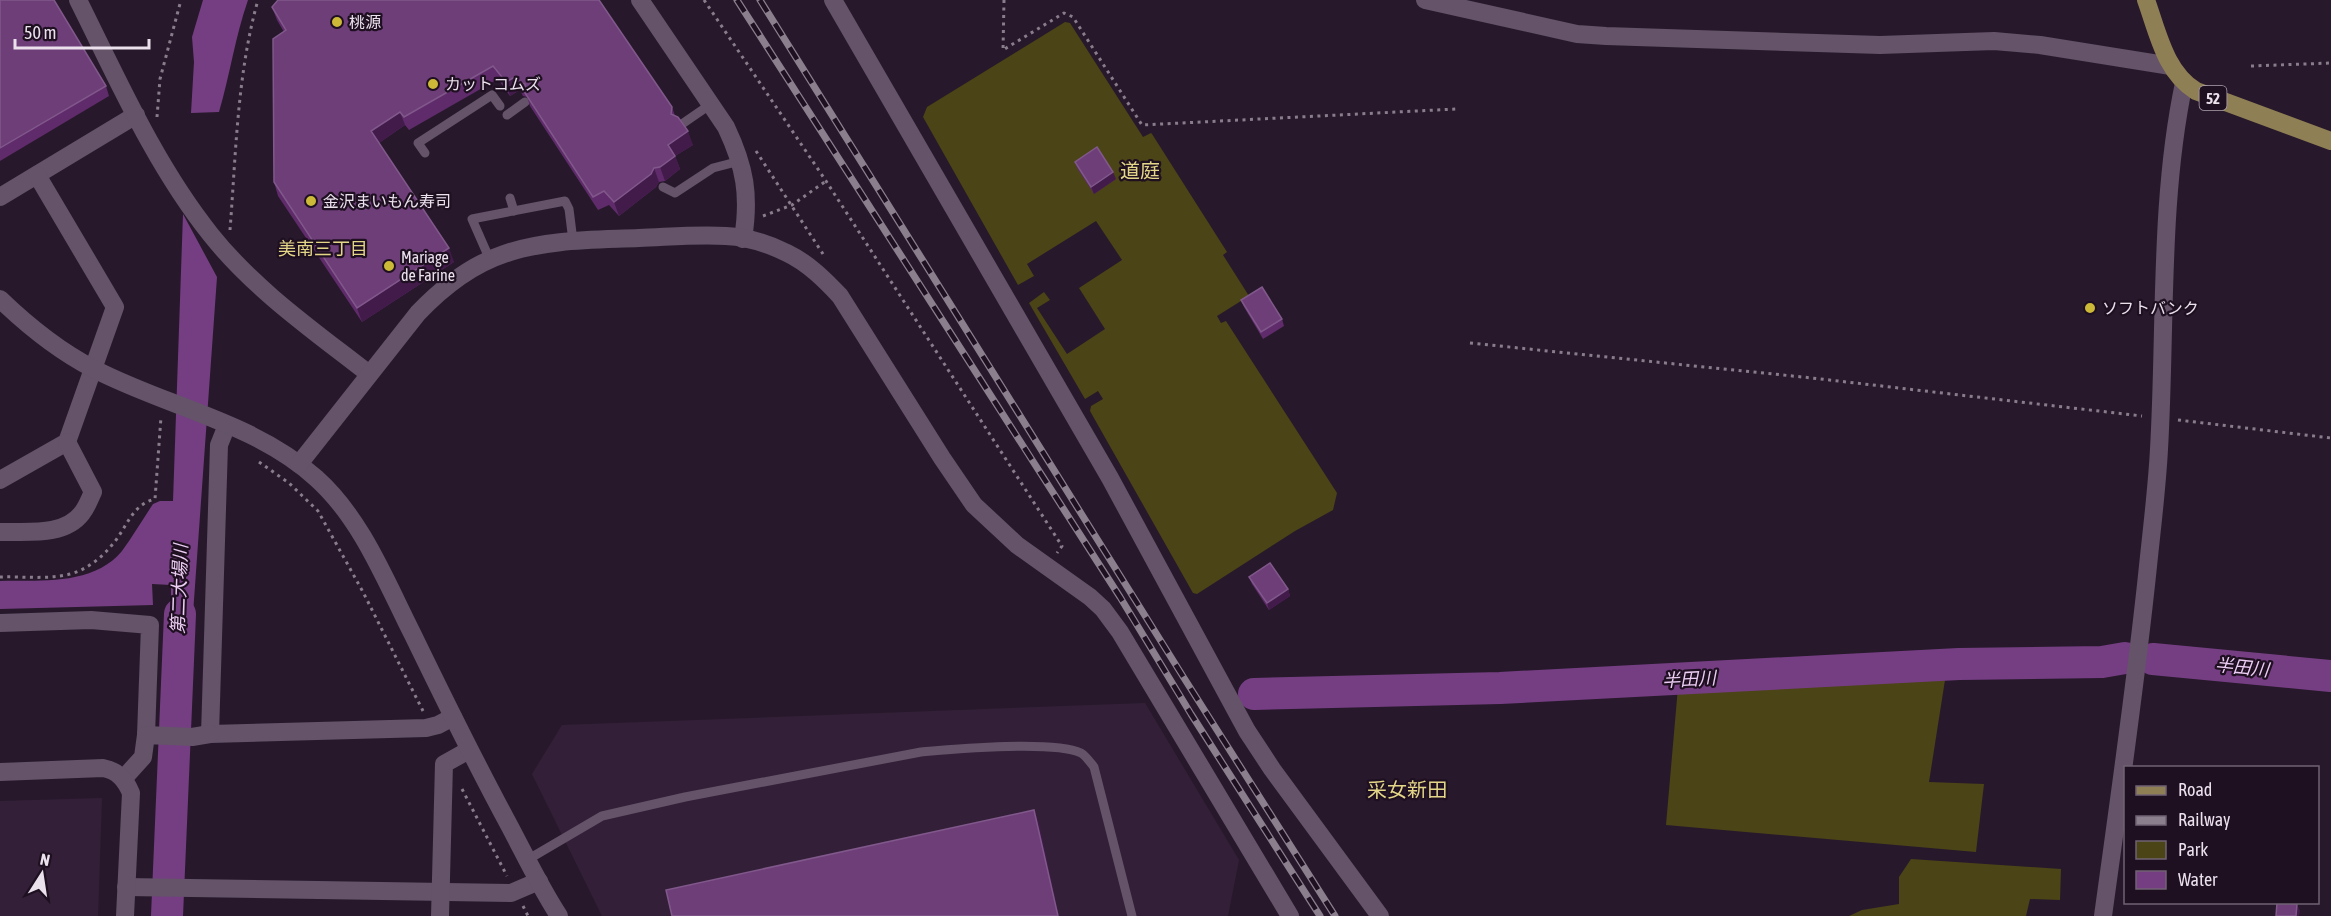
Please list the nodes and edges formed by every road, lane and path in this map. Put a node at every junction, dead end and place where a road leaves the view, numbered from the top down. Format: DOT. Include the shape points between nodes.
graph roads {
  1 [pos="78,0"];
  2 [pos="181,0"];
  3 [pos="258,0"];
  4 [pos="640,0"];
  5 [pos="704,0"];
  6 [pos="833,0"];
  7 [pos="1004,0"];
  8 [pos="1425,0"];
  9 [pos="2146,0"];
  10 [pos="2331,63"];
  11 [pos="2170,66"];
  12 [pos="2251,66"];
  13 [pos="2184,83"];
  14 [pos="525,102"];
  15 [pos="711,104"];
  16 [pos="500,106"];
  17 [pos="1456,109"];
  18 [pos="136,115"];
  19 [pos="507,115"];
  20 [pos="682,124"];
  21 [pos="2331,141"];
  22 [pos="154,149"];
  23 [pos="425,153"];
  24 [pos="740,161"];
  25 [pos="37,175"];
  26 [pos="824,182"];
  27 [pos="663,187"];
  28 [pos="0,197"];
  29 [pos="510,198"];
  30 [pos="514,211"];
  31 [pos="761,217"];
  32 [pos="743,239"];
  33 [pos="573,242"];
  34 [pos="228,254"];
  35 [pos="490,260"];
  36 [pos="0,299"];
  37 [pos="1470,343"];
  38 [pos="94,369"];
  39 [pos="369,374"];
  40 [pos="163,408"];
  41 [pos="2160,418"];
  42 [pos="221,423"];
  43 [pos="2331,438"];
  44 [pos="67,442"];
  45 [pos="256,459"];
  46 [pos="299,464"];
  47 [pos="0,480"];
  48 [pos="0,532"];
  49 [pos="1055,556"];
  50 [pos="0,577"];
  51 [pos="0,623"];
  52 [pos="453,717"];
  53 [pos="431,727"];
  54 [pos="201,735"];
  55 [pos="155,736"];
  56 [pos="469,750"];
  57 [pos="448,762"];
  58 [pos="2124,766"];
  59 [pos="2124,766"];
  60 [pos="0,772"];
  61 [pos="124,778"];
  62 [pos="527,860"];
  63 [pos="539,881"];
  64 [pos="126,887"];
  65 [pos="441,892"];
  66 [pos="515,892"];
  67 [pos="555,912"];
  68 [pos="125,916"];
  69 [pos="440,916"];
  70 [pos="528,916"];
  71 [pos="1132,916"];
  72 [pos="1290,916"];
  73 [pos="1380,916"];
  74 [pos="2103,916"];
  1 -- 18 [label="street"];
  2 -- 22 [label="path" via="160,79"];
  3 -- 34 [label="path" via="241,91"];
  4 -- 15 [label="street"];
  5 -- 26 [label="path"];
  6 -- 73 [label="street" via="1105,469 1247,731"];
  7 -- 17 [label="path" via="1003,50 1064,13 1073,17 1142,125"];
  8 -- 11 [label="street" via="1577,34 1880,45 1994,41"];
  9 -- 11 [label="main road, 52"];
  10 -- 12 [label="path"];
  11 -- 13 [label="main road, 52"];
  13 -- 21 [label="main road, 52" via="2196,91"];
  13 -- 41 [label="street" via="2176,120 2166,250"];
  14 -- 19 [label="lane"];
  15 -- 20 [label="lane"];
  15 -- 24 [label="street"];
  16 -- 23 [label="lane" via="492,95 418,144"];
  18 -- 22 [label="street"];
  18 -- 25 [label="street"];
  22 -- 34 [label="street" via="184,198"];
  24 -- 27 [label="lane" via="713,168 675,193"];
  24 -- 32 [label="street" via="747,196"];
  25 -- 28 [label="street"];
  25 -- 38 [label="street" via="115,307"];
  26 -- 31 [label="path" via="792,205"];
  26 -- 49 [label="path" via="1062,546"];
  29 -- 30 [label="lane"];
  30 -- 33 [label="lane" via="565,201"];
  30 -- 35 [label="lane" via="472,219"];
  32 -- 33 [label="street" via="692,236"];
  32 -- 72 [label="street" via="788,254 825,281 845,304 974,505 1017,545 1102,609 1120,632"];
  33 -- 35 [label="street" via="518,249"];
  34 -- 39 [label="street" via="260,286"];
  35 -- 39 [label="street" via="434,297"];
  36 -- 38 [label="street" via="25,323"];
  37 -- 41 [label="path"];
  38 -- 40 [label="street"];
  38 -- 44 [label="street"];
  39 -- 46 [label="street"];
  40 -- 42 [label="street"];
  40 -- 50 [label="path" via="155,499 138,506 113,545 78,572"];
  41 -- 43 [label="path"];
  41 -- 58 [label="street"];
  42 -- 46 [label="street" via="263,441"];
  42 -- 54 [label="street"];
  44 -- 47 [label="street"];
  44 -- 48 [label="street" via="93,492 82,513 68,525 49,530"];
  45 -- 53 [label="path" via="289,483 318,512"];
  46 -- 52 [label="street" via="334,496 354,524"];
  51 -- 55 [label="street" via="91,620 150,625"];
  52 -- 53 [label="street"];
  52 -- 56 [label="street"];
  53 -- 54 [label="street"];
  54 -- 55 [label="street"];
  55 -- 61 [label="street"];
  56 -- 57 [label="street"];
  56 -- 62 [label="street"];
  57 -- 65 [label="street" via="444,764"];
  57 -- 66 [label="path"];
  59 -- 74 [label="street"];
  60 -- 61 [label="street" via="103,768"];
  61 -- 64 [label="street" via="131,793"];
  62 -- 63 [label="street"];
  62 -- 71 [label="lane" via="602,816 685,797 921,752 1061,747 1083,754 1094,767"];
  63 -- 66 [label="street"];
  63 -- 67 [label="street"];
  64 -- 65 [label="street"];
  64 -- 68 [label="street"];
  65 -- 66 [label="street"];
  65 -- 69 [label="street"];
  66 -- 70 [label="path"];
}
